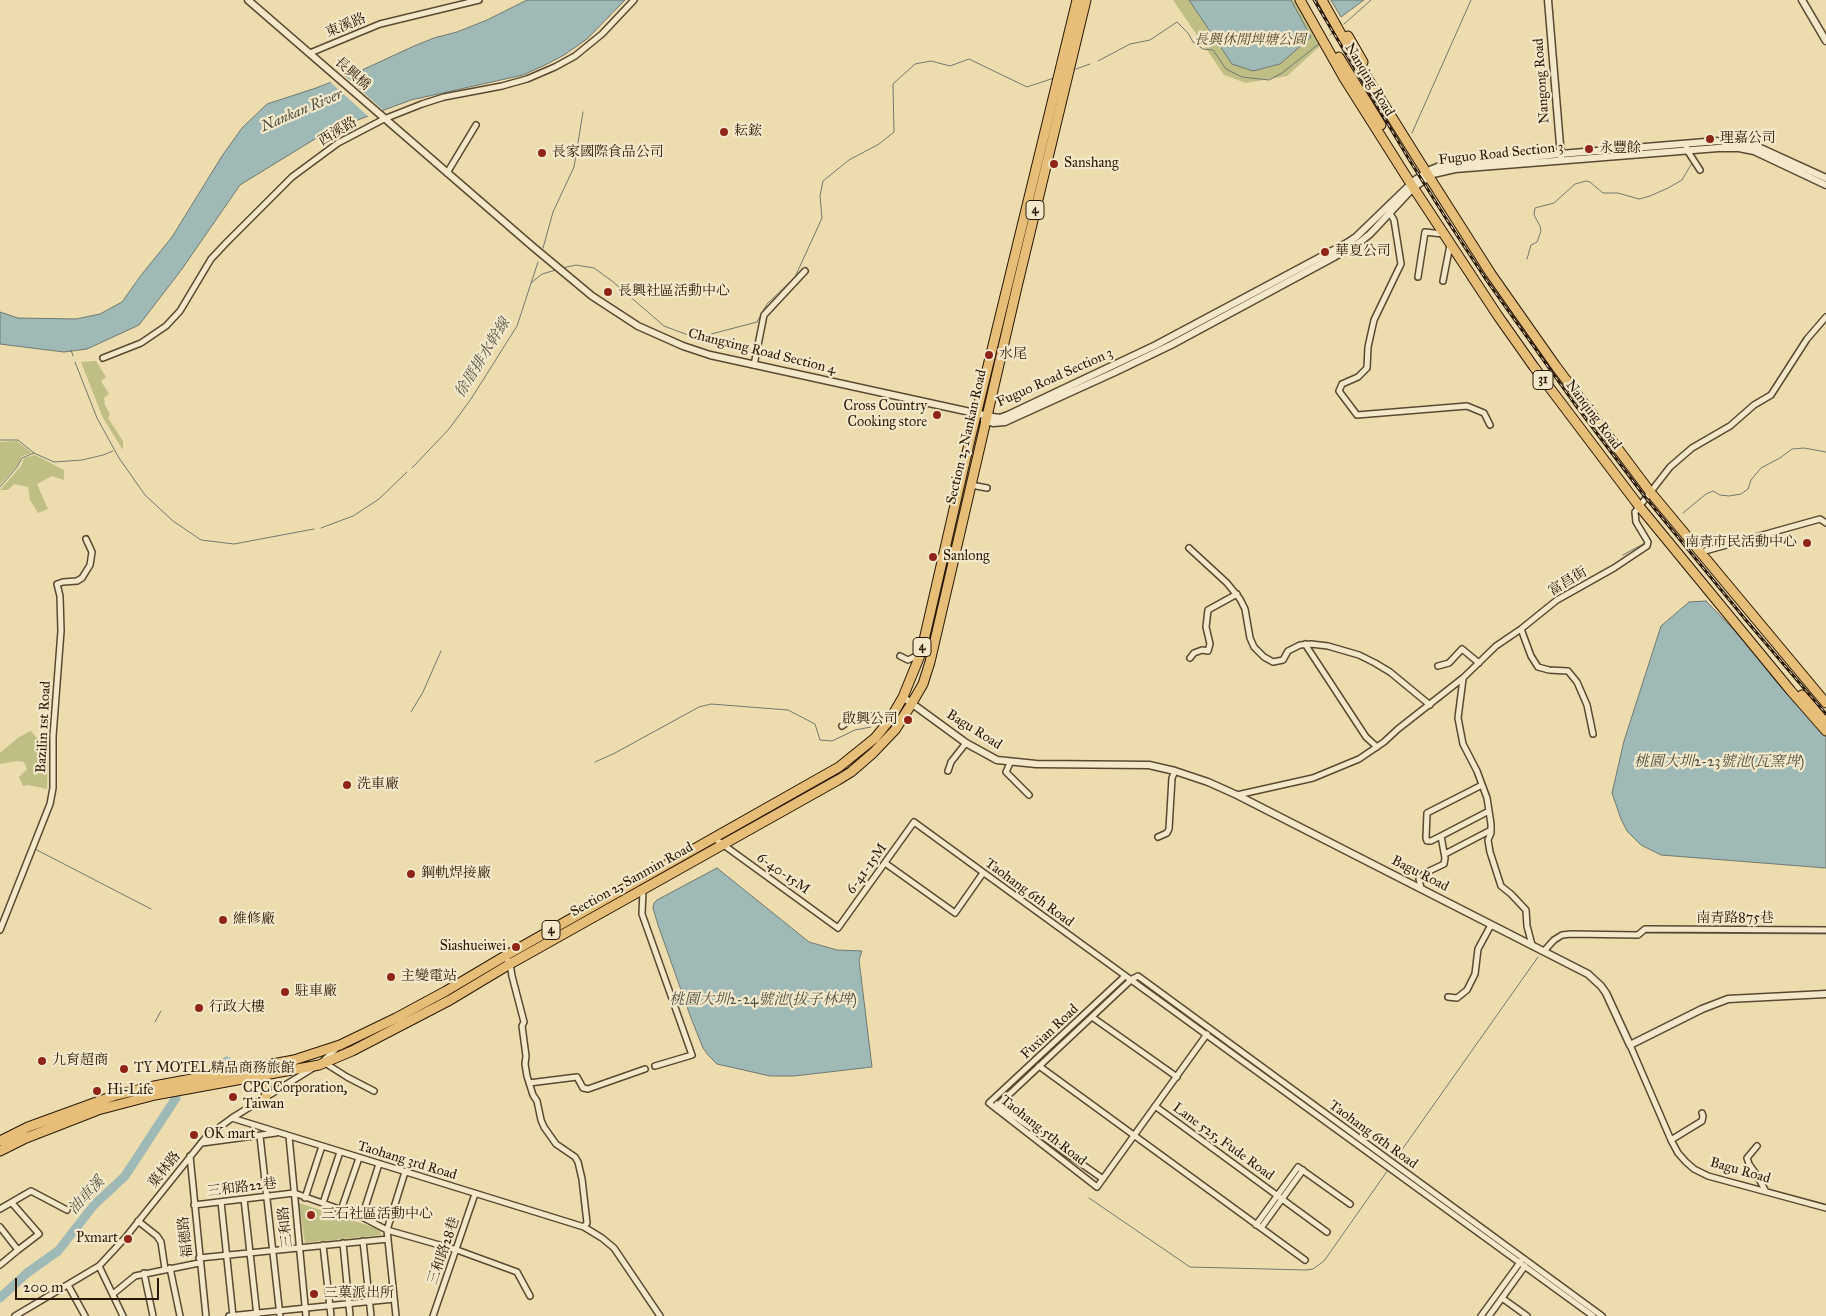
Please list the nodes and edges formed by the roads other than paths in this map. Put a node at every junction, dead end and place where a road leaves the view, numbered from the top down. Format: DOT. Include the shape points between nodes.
graph roads {
  1 [pos="248,0"];
  2 [pos="479,0"];
  3 [pos="634,0"];
  4 [pos="1077,0"];
  5 [pos="1086,0"];
  6 [pos="1300,0"];
  7 [pos="1307,0"];
  8 [pos="1322,0"];
  9 [pos="1328,0"];
  10 [pos="1548,0"];
  11 [pos="1802,0"];
  12 [pos="1826,41"];
  13 [pos="1356,49"];
  14 [pos="310,53"];
  15 [pos="1363,73"];
  16 [pos="381,117"];
  17 [pos="476,125"];
  18 [pos="1386,145"];
  19 [pos="1687,147"];
  20 [pos="1561,157"];
  21 [pos="1783,161"];
  22 [pos="1404,163"];
  23 [pos="1700,170"];
  24 [pos="448,173"];
  25 [pos="1429,173"];
  26 [pos="1826,178"];
  27 [pos="1414,184"];
  28 [pos="1826,185"];
  29 [pos="1388,210"];
  30 [pos="1443,234"];
  31 [pos="1450,245"];
  32 [pos="805,271"];
  33 [pos="1418,277"];
  34 [pos="1443,281"];
  35 [pos="1826,317"];
  36 [pos="1510,326"];
  37 [pos="1535,328"];
  38 [pos="1543,347"];
  39 [pos="1522,350"];
  40 [pos="103,358"];
  41 [pos="754,365"];
  42 [pos="977,414"];
  43 [pos="986,418"];
  44 [pos="1490,425"];
  45 [pos="970,485"];
  46 [pos="987,488"];
  47 [pos="1653,491"];
  48 [pos="1641,504"];
  49 [pos="1826,523"];
  50 [pos="86,539"];
  51 [pos="1189,548"];
  52 [pos="1705,552"];
  53 [pos="1237,594"];
  54 [pos="1737,616"];
  55 [pos="1521,629"];
  56 [pos="1305,644"];
  57 [pos="921,653"];
  58 [pos="1761,655"];
  59 [pos="900,656"];
  60 [pos="1190,658"];
  61 [pos="1479,663"];
  62 [pos="1438,666"];
  63 [pos="1463,678"];
  64 [pos="1826,694"];
  65 [pos="903,697"];
  66 [pos="912,703"];
  67 [pos="1826,703"];
  68 [pos="1430,705"];
  69 [pos="889,721"];
  70 [pos="1826,722"];
  71 [pos="842,726"];
  72 [pos="1826,731"];
  73 [pos="1593,734"];
  74 [pos="966,743"];
  75 [pos="1377,747"];
  76 [pos="1010,763"];
  77 [pos="948,771"];
  78 [pos="1175,771"];
  79 [pos="1482,785"];
  80 [pos="1029,795"];
  81 [pos="1237,795"];
  82 [pos="762,811"];
  83 [pos="1489,811"];
  84 [pos="775,816"];
  85 [pos="914,822"];
  86 [pos="1491,830"];
  87 [pos="1441,836"];
  88 [pos="1158,837"];
  89 [pos="714,838"];
  90 [pos="722,845"];
  91 [pos="1445,854"];
  92 [pos="885,863"];
  93 [pos="984,873"];
  94 [pos="1420,888"];
  95 [pos="643,890"];
  96 [pos="1491,925"];
  97 [pos="838,928"];
  98 [pos="0,930"];
  99 [pos="1826,930"];
  100 [pos="1532,945"];
  101 [pos="1544,951"];
  102 [pos="505,956"];
  103 [pos="510,964"];
  104 [pos="1125,976"];
  105 [pos="1132,980"];
  106 [pos="1826,994"];
  107 [pos="1448,997"];
  108 [pos="1092,1017"];
  109 [pos="1208,1034"];
  110 [pos="340,1045"];
  111 [pos="1630,1045"];
  112 [pos="322,1064"];
  113 [pos="655,1066"];
  114 [pos="1039,1066"];
  115 [pos="645,1069"];
  116 [pos="258,1077"];
  117 [pos="1177,1077"];
  118 [pos="529,1083"];
  119 [pos="374,1090"];
  120 [pos="265,1099"];
  121 [pos="989,1103"];
  122 [pos="998,1104"];
  123 [pos="1155,1106"];
  124 [pos="1702,1113"];
  125 [pos="232,1118"];
  126 [pos="17,1132"];
  127 [pos="279,1132"];
  128 [pos="260,1136"];
  129 [pos="289,1136"];
  130 [pos="1134,1136"];
  131 [pos="1671,1140"];
  132 [pos="0,1141"];
  133 [pos="201,1143"];
  134 [pos="14,1144"];
  135 [pos="322,1146"];
  136 [pos="1757,1146"];
  137 [pos="0,1151"];
  138 [pos="340,1152"];
  139 [pos="190,1156"];
  140 [pos="359,1158"];
  141 [pos="379,1164"];
  142 [pos="405,1172"];
  143 [pos="1103,1179"];
  144 [pos="1765,1190"];
  145 [pos="294,1194"];
  146 [pos="475,1194"];
  147 [pos="267,1196"];
  148 [pos="1280,1197"];
  149 [pos="305,1198"];
  150 [pos="244,1199"];
  151 [pos="221,1202"];
  152 [pos="12,1203"];
  153 [pos="323,1203"];
  154 [pos="1350,1204"];
  155 [pos="194,1205"];
  156 [pos="1826,1208"];
  157 [pos="0,1209"];
  158 [pos="67,1210"];
  159 [pos="341,1210"];
  160 [pos="362,1218"];
  161 [pos="138,1221"];
  162 [pos="1259,1226"];
  163 [pos="0,1227"];
  164 [pos="584,1227"];
  165 [pos="387,1230"];
  166 [pos="1327,1232"];
  167 [pos="388,1239"];
  168 [pos="363,1241"];
  169 [pos="343,1243"];
  170 [pos="323,1245"];
  171 [pos="299,1247"];
  172 [pos="18,1250"];
  173 [pos="274,1250"];
  174 [pos="457,1250"];
  175 [pos="250,1253"];
  176 [pos="227,1255"];
  177 [pos="199,1260"];
  178 [pos="1305,1260"];
  179 [pos="1524,1263"];
  180 [pos="0,1265"];
  181 [pos="99,1266"];
  182 [pos="168,1268"];
  183 [pos="144,1273"];
  184 [pos="68,1285"];
  185 [pos="113,1294"];
  186 [pos="530,1296"];
  187 [pos="1502,1298"];
  188 [pos="394,1299"];
  189 [pos="369,1301"];
  190 [pos="349,1303"];
  191 [pos="330,1305"];
  192 [pos="305,1307"];
  193 [pos="280,1313"];
  194 [pos="256,1314"];
  195 [pos="15,1316"];
  196 [pos="85,1316"];
  197 [pos="123,1316"];
  198 [pos="153,1316"];
  199 [pos="180,1316"];
  200 [pos="206,1316"];
  201 [pos="229,1316"];
  202 [pos="233,1316"];
  203 [pos="306,1316"];
  204 [pos="331,1316"];
  205 [pos="350,1316"];
  206 [pos="371,1316"];
  207 [pos="396,1316"];
  208 [pos="434,1316"];
  209 [pos="660,1316"];
  210 [pos="1481,1316"];
  211 [pos="1489,1316"];
  212 [pos="1527,1316"];
  213 [pos="1593,1316"];
  214 [pos="1602,1316"];
  1 -- 14 [label="street, 長興橋"];
  2 -- 14 [label="street, 東溪路" via="380,24"];
  3 -- 16 [label="street, 西溪路" via="602,34 555,67 502,86 444,97"];
  4 -- 42 [label="main road, Section 2, Nankan Road / 4"];
  5 -- 43 [label="main road, Section 2, Nankan Road / 4"];
  6 -- 18 [label="main road, 31"];
  7 -- 22 [label="main road, Nanqing Road / 31"];
  8 -- 15 [label="main road, Nanqing Road / 31"];
  9 -- 13 [label="main road, 31"];
  10 -- 20 [label="street, Nangong Road"];
  11 -- 12 [label="street"];
  13 -- 15 [label="main road"];
  13 -- 25 [label="main road, 31"];
  14 -- 16 [label="street, 長興橋"];
  15 -- 25 [label="main road, Nanqing Road / 31"];
  16 -- 24 [label="street, Changxing Road Section 4"];
  16 -- 40 [label="street, 西溪路" via="338,143 282,186 211,259 180,311 166,326 140,343"];
  17 -- 24 [label="street"];
  18 -- 22 [label="main road"];
  18 -- 27 [label="main road, 31"];
  19 -- 20 [label="street, Fuguo Road Section 3"];
  19 -- 21 [label="street, Fuguo Road Section 3" via="1718,142 1740,143 1756,146"];
  19 -- 23 [label="street"];
  20 -- 25 [label="street, Fuguo Road Section 3"];
  21 -- 26 [label="street"];
  21 -- 28 [label="street"];
  22 -- 27 [label="main road, Nanqing Road / 31"];
  24 -- 41 [label="street, Changxing Road Section 4" via="608,308 683,346"];
  25 -- 27 [label="street, Fuguo Road Section 3"];
  25 -- 37 [label="main road, 31"];
  25 -- 38 [label="main road, Nanqing Road / 31" via="1491,274"];
  27 -- 29 [label="street, Fuguo Road Section 3"];
  27 -- 30 [label="main road, 31"];
  27 -- 36 [label="main road, Nanqing Road / 31"];
  29 -- 43 [label="street, Fuguo Road Section 3" via="1356,237 1307,268 1123,368 1011,420 993,423"];
  29 -- 44 [label="street" via="1394,220 1401,264 1374,320 1367,368 1358,377 1342,384 1339,391 1357,415 1467,406 1484,414"];
  30 -- 31 [label="main road, 31"];
  30 -- 33 [label="street" via="1425,232"];
  31 -- 34 [label="street"];
  31 -- 39 [label="main road, 31"];
  32 -- 41 [label="street" via="764,315"];
  35 -- 47 [label="street" via="1771,394 1754,404 1730,426 1681,456"];
  36 -- 39 [label="main road"];
  36 -- 48 [label="main road, Nanqing Road / 31"];
  37 -- 38 [label="main road"];
  37 -- 47 [label="main road, 31"];
  38 -- 47 [label="main road, Nanqing Road / 31"];
  39 -- 48 [label="main road, 31" via="1585,436"];
  41 -- 42 [label="street, Changxing Road Section 4"];
  42 -- 43 [label="street, Fuguo Road Section 3"];
  42 -- 57 [label="main road, Section 2, Nankan Road / 4"];
  43 -- 45 [label="main road, Section 2, Nankan Road / 4"];
  45 -- 46 [label="street"];
  45 -- 66 [label="main road, Section 2, Nankan Road / 4" via="930,662"];
  47 -- 48 [label="street"];
  47 -- 52 [label="main road, 31"];
  47 -- 67 [label="main road, Nanqing Road / 31"];
  48 -- 54 [label="main road, Nanqing Road / 31"];
  48 -- 55 [label="street, 富昌街" via="1635,517 1647,546 1565,594"];
  48 -- 58 [label="main road, 31"];
  49 -- 52 [label="street" via="1820,519"];
  50 -- 98 [label="street, Bazilin 1st Road" via="92,552 90,565 82,578 57,584 62,631 50,804"];
  51 -- 53 [label="street"];
  52 -- 64 [label="main road, 31"];
  53 -- 56 [label="street" via="1245,609 1250,638 1264,657 1273,662 1283,660 1288,651"];
  53 -- 60 [label="street" via="1208,610 1208,651 1194,653"];
  54 -- 58 [label="main road"];
  54 -- 70 [label="main road, Nanqing Road / 31"];
  55 -- 61 [label="street, 富昌街" via="1496,646"];
  55 -- 73 [label="street" via="1538,667 1568,671 1577,682"];
  56 -- 68 [label="street" via="1328,646 1359,655 1390,672"];
  56 -- 75 [label="street" via="1366,737"];
  57 -- 59 [label="street" via="908,660"];
  57 -- 65 [label="main road, Section 2, Nankan Road / 4"];
  58 -- 72 [label="main road, 31"];
  61 -- 62 [label="street" via="1462,649 1449,663"];
  61 -- 63 [label="street, 富昌街"];
  63 -- 68 [label="street, 富昌街"];
  63 -- 79 [label="street" via="1458,718 1463,744"];
  65 -- 66 [label="street, Bagu Road"];
  65 -- 69 [label="main road, Section 2, Nankan Road / 4"];
  66 -- 74 [label="street, Bagu Road"];
  66 -- 84 [label="main road, Section 2, Nankan Road / 4" via="895,730 851,772"];
  68 -- 75 [label="street, 富昌街"];
  69 -- 71 [label="street" via="864,716"];
  69 -- 82 [label="main road, Section 2, Nankan Road / 4" via="846,762"];
  74 -- 76 [label="street, Bagu Road" via="986,756"];
  74 -- 77 [label="street"];
  75 -- 81 [label="street, 富昌街" via="1349,764 1313,778"];
  76 -- 78 [label="street, Bagu Road" via="1149,765"];
  76 -- 80 [label="street" via="1006,772"];
  78 -- 81 [label="street, Bagu Road"];
  78 -- 88 [label="street" via="1169,830"];
  79 -- 83 [label="street"];
  79 -- 87 [label="street" via="1427,814 1427,841"];
  81 -- 94 [label="street, Bagu Road"];
  82 -- 89 [label="main road, Section 2, Sanmin Road / 4"];
  83 -- 86 [label="street"];
  83 -- 87 [label="street"];
  84 -- 90 [label="main road, Section 2, Sanmin Road / 4"];
  85 -- 92 [label="street, 6-41-15M"];
  85 -- 93 [label="street, Taohang 6th Road"];
  86 -- 91 [label="street"];
  86 -- 100 [label="street" via="1488,840 1498,879 1526,910"];
  87 -- 91 [label="street"];
  89 -- 90 [label="street, 6-40-15M"];
  89 -- 102 [label="main road, Section 2, Sanmin Road / 4"];
  90 -- 95 [label="main road, Section 2, Sanmin Road / 4"];
  90 -- 97 [label="street, 6-40-15M"];
  91 -- 94 [label="street" via="1444,864 1419,879"];
  92 -- 93 [label="street" via="955,913"];
  92 -- 97 [label="street, 6-41-15M"];
  93 -- 104 [label="street, Taohang 6th Road"];
  94 -- 96 [label="street, Bagu Road"];
  95 -- 103 [label="main road, Section 2, Sanmin Road / 4"];
  95 -- 113 [label="street" via="642,914 692,1055"];
  96 -- 100 [label="street, Bagu Road"];
  96 -- 107 [label="street" via="1478,949 1475,974 1467,990 1458,998"];
  99 -- 101 [label="street, 南青路875巷" via="1645,929 1638,935 1562,935"];
  100 -- 101 [label="street, Bagu Road"];
  101 -- 111 [label="street, Bagu Road" via="1588,974 1601,986"];
  102 -- 103 [label="street"];
  102 -- 110 [label="main road, Section 2, Sanmin Road / 4" via="396,1018"];
  103 -- 112 [label="main road, Section 2, Sanmin Road / 4" via="442,1004"];
  103 -- 118 [label="street" via="524,1022"];
  104 -- 105 [label="street, Taohang 6th Road"];
  104 -- 121 [label="street, Fuxian Road"];
  105 -- 108 [label="street, Fuxian Road"];
  105 -- 109 [label="street, Taohang 6th Road"];
  105 -- 179 [label="street, Taohang 6th Road" via="1138,976"];
  106 -- 111 [label="street" via="1728,999"];
  108 -- 114 [label="street, Fuxian Road"];
  108 -- 117 [label="street"];
  109 -- 117 [label="street"];
  109 -- 179 [label="street, Taohang 6th Road"];
  110 -- 112 [label="street, 菓林路"];
  110 -- 126 [label="main road, Section 2, Sanmin Road / 4" via="294,1060 116,1095"];
  111 -- 131 [label="street, Bagu Road"];
  112 -- 116 [label="main road, Section 2, Sanmin Road / 4"];
  112 -- 119 [label="street"];
  112 -- 120 [label="street, 菓林路"];
  114 -- 122 [label="street, Fuxian Road"];
  114 -- 130 [label="street"];
  115 -- 118 [label="street" via="588,1089 583,1088 577,1077"];
  116 -- 120 [label="main road" via="266,1084"];
  116 -- 134 [label="main road, Section 2, Sanmin Road / 4" via="132,1100 98,1110"];
  117 -- 123 [label="street"];
  118 -- 164 [label="street" via="544,1127 556,1144 578,1162 587,1223"];
  120 -- 125 [label="street, 菓林路"];
  121 -- 122 [label="street, Taohang 5th Road"];
  121 -- 143 [label="street, Taohang 5th Road" via="1097,1187"];
  122 -- 143 [label="street, Taohang 5th Road"];
  123 -- 130 [label="street"];
  123 -- 148 [label="street, Lane 525, Fude Road"];
  124 -- 131 [label="street" via="1702,1121"];
  125 -- 127 [label="street, Taohang 3rd Road"];
  125 -- 133 [label="street, 菓林路"];
  126 -- 132 [label="main road, Section 2, Sanmin Road / 4"];
  126 -- 134 [label="street"];
  127 -- 128 [label="street"];
  127 -- 129 [label="street, Taohang 3rd Road"];
  128 -- 133 [label="street"];
  128 -- 147 [label="street"];
  129 -- 135 [label="street, Taohang 3rd Road"];
  129 -- 145 [label="street, 三和路"];
  130 -- 143 [label="street"];
  130 -- 162 [label="street"];
  131 -- 144 [label="street, Bagu Road" via="1678,1153 1700,1173"];
  133 -- 139 [label="street, 菓林路"];
  134 -- 137 [label="main road, Section 2, Sanmin Road / 4"];
  135 -- 138 [label="street, Taohang 3rd Road"];
  135 -- 149 [label="street"];
  136 -- 144 [label="street" via="1747,1158"];
  138 -- 140 [label="street, Taohang 3rd Road"];
  138 -- 153 [label="street"];
  139 -- 155 [label="street, 福德路"];
  139 -- 161 [label="street, 菓林路"];
  140 -- 141 [label="street, Taohang 3rd Road"];
  140 -- 159 [label="street"];
  141 -- 142 [label="street, Taohang 3rd Road"];
  141 -- 160 [label="street"];
  142 -- 146 [label="street, Taohang 3rd Road"];
  142 -- 165 [label="street"];
  144 -- 156 [label="street, Bagu Road"];
  145 -- 147 [label="street, 三和路22巷"];
  145 -- 149 [label="street"];
  145 -- 171 [label="street, 三和路"];
  146 -- 164 [label="street, Taohang 3rd Road"];
  146 -- 174 [label="street, 三和路28巷"];
  147 -- 150 [label="street, 三和路22巷"];
  147 -- 173 [label="street"];
  148 -- 154 [label="street" via="1301,1169"];
  148 -- 162 [label="street"];
  148 -- 166 [label="street, Lane 525, Fude Road"];
  149 -- 153 [label="street"];
  150 -- 151 [label="street, 三和路22巷"];
  150 -- 175 [label="street"];
  151 -- 155 [label="street, 三和路22巷"];
  151 -- 176 [label="street"];
  152 -- 157 [label="street"];
  152 -- 158 [label="street" via="31,1191"];
  152 -- 172 [label="street" via="39,1234"];
  153 -- 159 [label="street"];
  155 -- 177 [label="street, 福德路"];
  159 -- 160 [label="street"];
  160 -- 165 [label="street"];
  161 -- 181 [label="street, 菓林路"];
  161 -- 182 [label="street" via="161,1242"];
  162 -- 178 [label="street"];
  163 -- 172 [label="street"];
  164 -- 209 [label="street" via="614,1248"];
  165 -- 167 [label="street"];
  165 -- 174 [label="street"];
  167 -- 168 [label="street"];
  167 -- 188 [label="street"];
  168 -- 169 [label="street"];
  168 -- 189 [label="street"];
  169 -- 170 [label="street"];
  169 -- 190 [label="street"];
  170 -- 171 [label="street"];
  170 -- 191 [label="street"];
  171 -- 173 [label="street"];
  171 -- 192 [label="street, 三和路"];
  172 -- 180 [label="street"];
  173 -- 175 [label="street"];
  173 -- 193 [label="street"];
  174 -- 186 [label="street" via="517,1272"];
  174 -- 208 [label="street, 三和路28巷"];
  175 -- 176 [label="street"];
  175 -- 194 [label="street"];
  176 -- 177 [label="street"];
  176 -- 202 [label="street"];
  177 -- 182 [label="street"];
  177 -- 200 [label="street, 福德路"];
  179 -- 187 [label="street"];
  179 -- 210 [label="street"];
  179 -- 213 [label="street, Taohang 6th Road"];
  179 -- 214 [label="street, Taohang 6th Road"];
  181 -- 184 [label="street, 菓林路"];
  181 -- 185 [label="street"];
  182 -- 183 [label="street"];
  182 -- 199 [label="street"];
  183 -- 185 [label="street" via="131,1278"];
  183 -- 198 [label="street"];
  184 -- 195 [label="street, 菓林路"];
  184 -- 196 [label="street"];
  185 -- 197 [label="street"];
  187 -- 211 [label="street"];
  187 -- 212 [label="street"];
  188 -- 189 [label="street"];
  188 -- 207 [label="street"];
  189 -- 190 [label="street"];
  189 -- 206 [label="street"];
  190 -- 191 [label="street"];
  190 -- 205 [label="street"];
  191 -- 192 [label="street"];
  191 -- 204 [label="street"];
  192 -- 193 [label="street"];
  192 -- 203 [label="street, 三和路"];
  193 -- 194 [label="street"];
  194 -- 202 [label="street"];
  201 -- 202 [label="street"];
}
